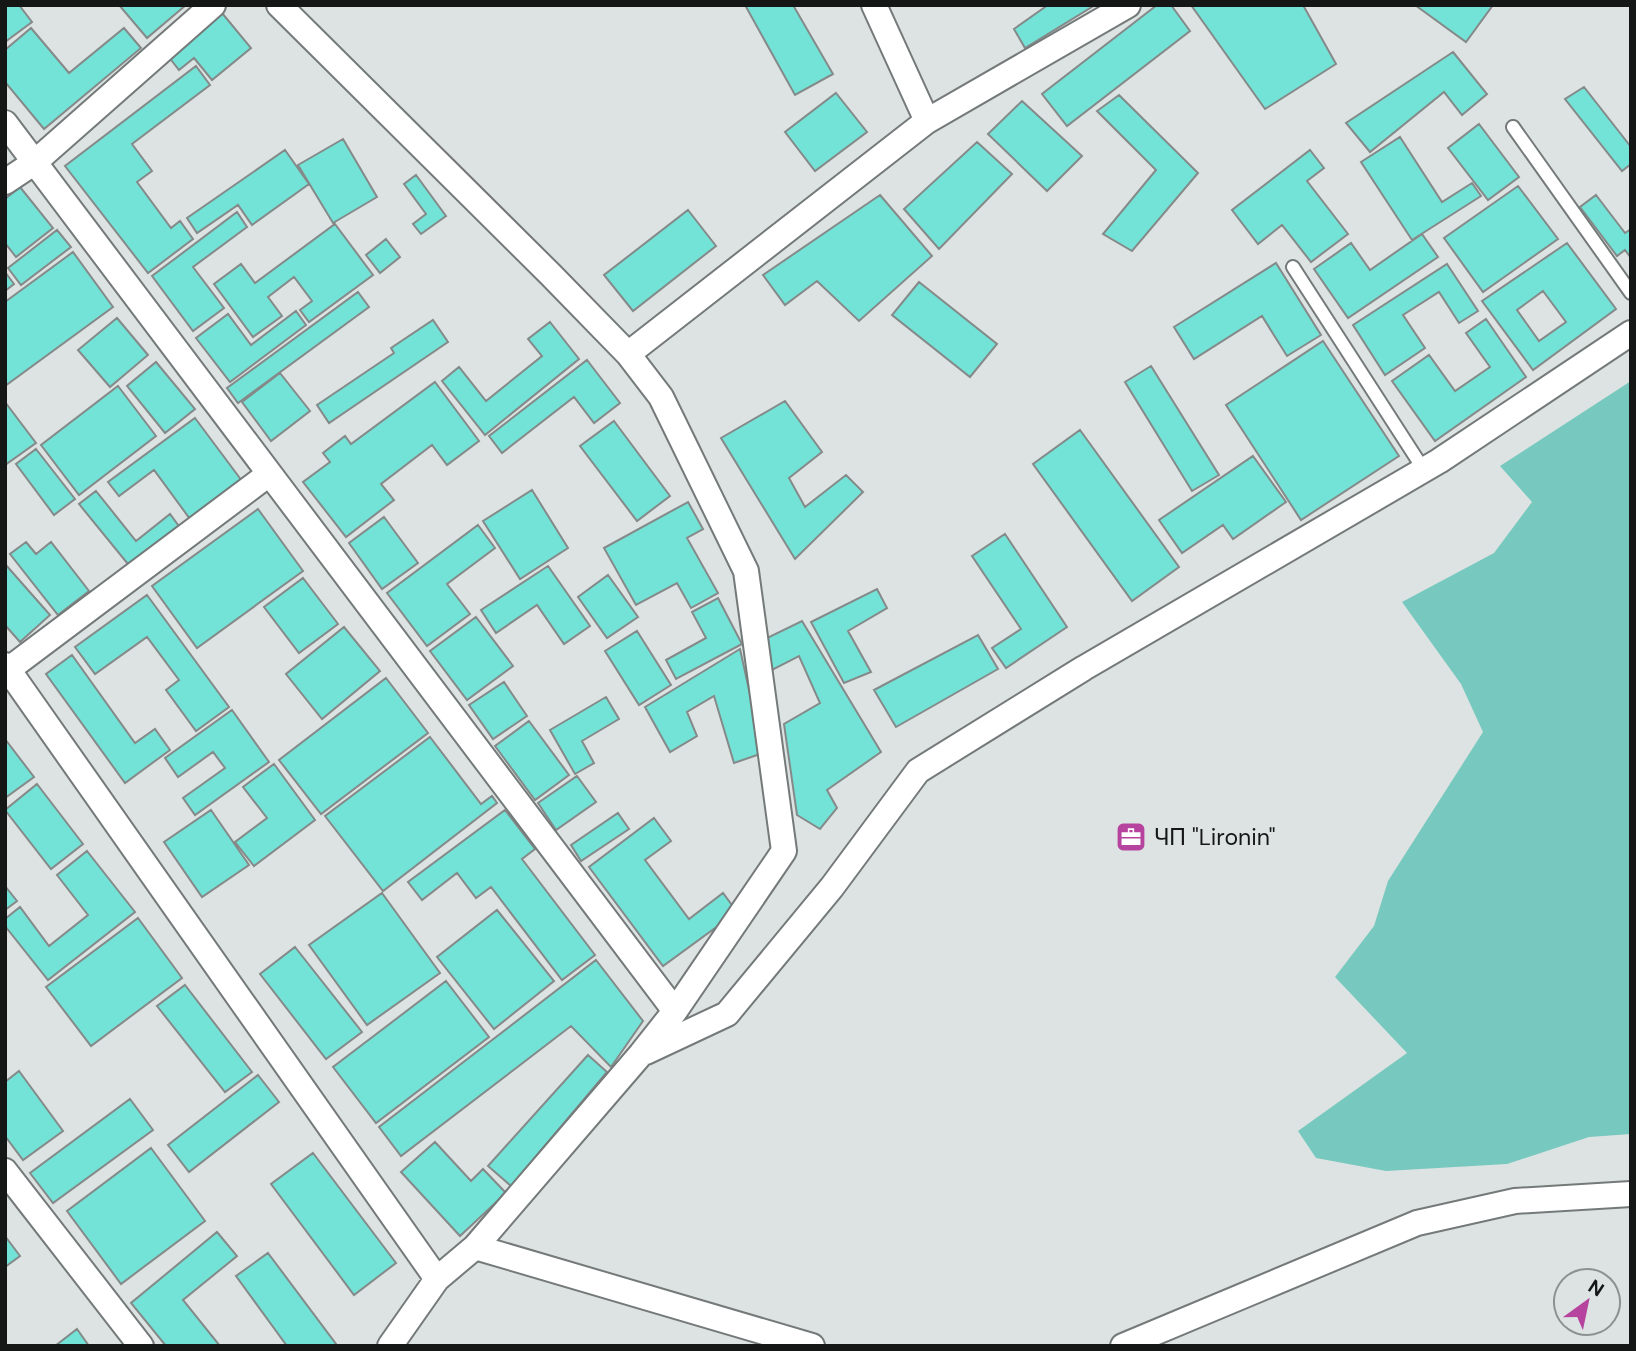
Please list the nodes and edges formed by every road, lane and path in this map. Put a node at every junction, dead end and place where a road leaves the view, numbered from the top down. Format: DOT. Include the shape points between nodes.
graph roads {
  1 [pos="213,5"];
  2 [pos="279,5"];
  3 [pos="874,5"];
  4 [pos="1128,5"];
  5 [pos="927,121"];
  6 [pos="5,123"];
  7 [pos="1513,127"];
  8 [pos="35,162"];
  9 [pos="5,182"];
  10 [pos="1293,267"];
  11 [pos="1631,293"];
  12 [pos="1631,333"];
  13 [pos="628,354"];
  14 [pos="1424,470"];
  15 [pos="269,474"];
  16 [pos="6,669"];
  17 [pos="675,1010"];
  18 [pos="641,1054"];
  19 [pos="5,1171"];
  20 [pos="1631,1194"];
  21 [pos="475,1247"];
  22 [pos="437,1279"];
  23 [pos="141,1346"];
  24 [pos="390,1346"];
  25 [pos="812,1346"];
  26 [pos="1123,1346"];
  1 -- 8 [label="street"];
  2 -- 13 [label="street"];
  3 -- 5 [label="street"];
  4 -- 5 [label="street"];
  5 -- 13 [label="street"];
  6 -- 8 [label="street"];
  7 -- 11 [label="lane"];
  8 -- 9 [label="street"];
  8 -- 15 [label="street"];
  10 -- 14 [label="lane"];
  12 -- 14 [label="street"];
  13 -- 17 [label="street" via="661,397 746,571 784,851"];
  14 -- 18 [label="street" via="1084,668 918,771 727,1014"];
  15 -- 16 [label="street"];
  15 -- 17 [label="street"];
  16 -- 22 [label="street"];
  17 -- 18 [label="street"];
  18 -- 21 [label="street"];
  19 -- 23 [label="street"];
  20 -- 26 [label="street" via="1515,1201 1417,1223"];
  21 -- 22 [label="street"];
  21 -- 25 [label="street"];
  22 -- 24 [label="street"];
}
